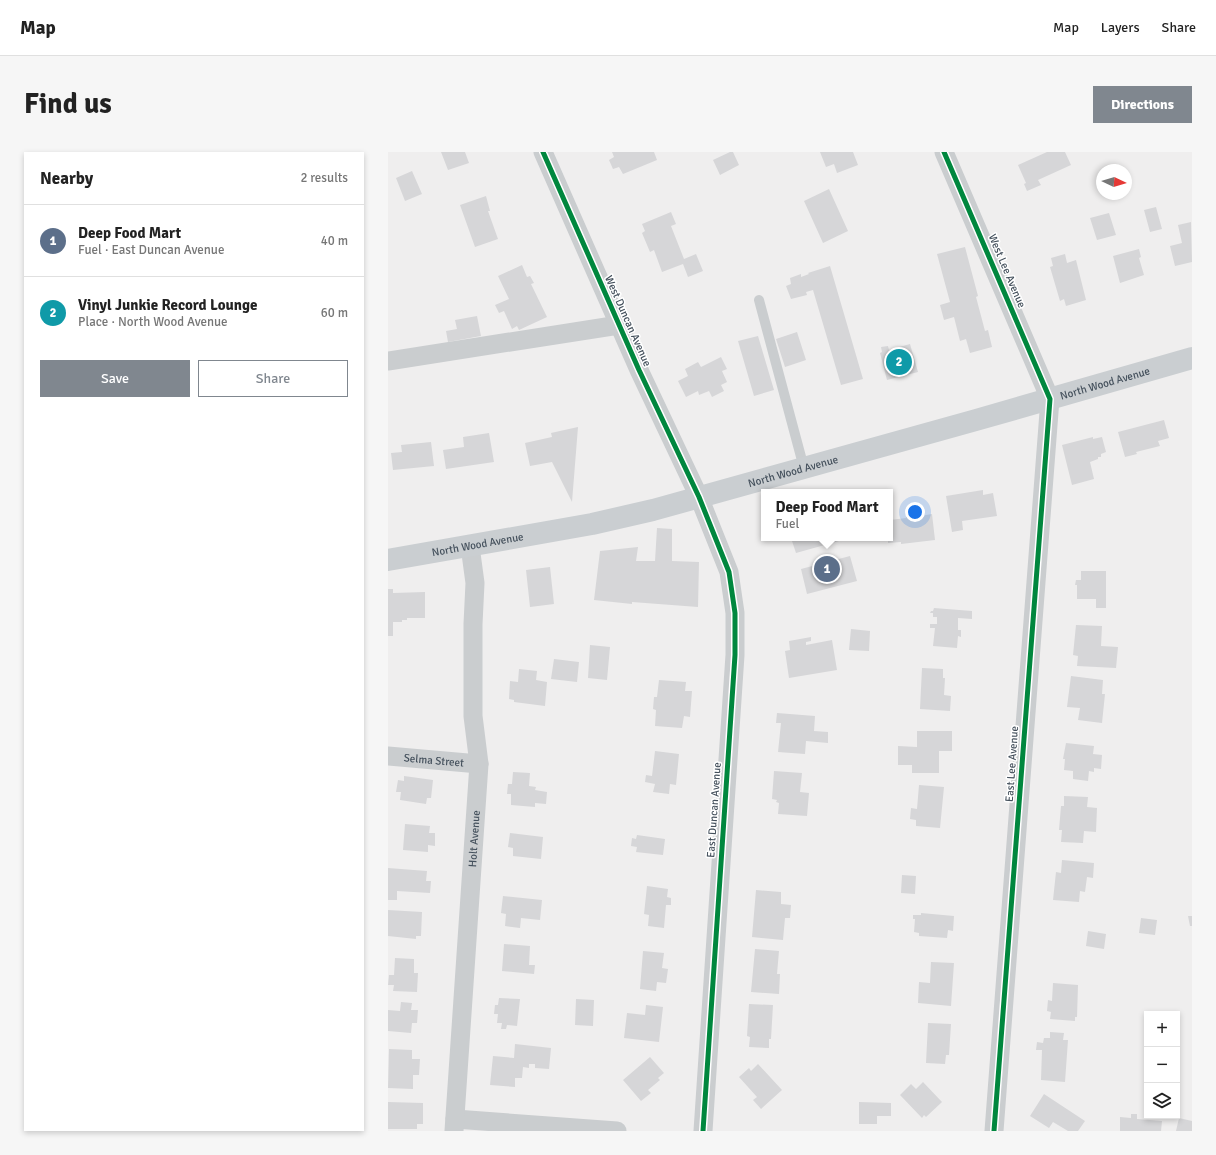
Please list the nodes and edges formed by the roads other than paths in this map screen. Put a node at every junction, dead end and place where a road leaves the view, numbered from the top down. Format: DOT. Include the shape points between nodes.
graph roads {
  1 [pos="543,152"];
  2 [pos="944,152"];
  3 [pos="759,300"];
  4 [pos="619,325"];
  5 [pos="1192,358"];
  6 [pos="388,361"];
  7 [pos="1050,399"];
  8 [pos="804,468"];
  9 [pos="699,497"];
  10 [pos="470,546"];
  11 [pos="388,560"];
  12 [pos="388,756"];
  13 [pos="479,764"];
  14 [pos="454,1125"];
  15 [pos="617,1131"];
  16 [pos="703,1131"];
  17 [pos="994,1131"];
  1 -- 4 [label="street, West Duncan Avenue"];
  2 -- 7 [label="street, West Lee Avenue"];
  3 -- 8 [label="lane"];
  4 -- 6 [label="street"];
  4 -- 9 [label="street, West Duncan Avenue"];
  5 -- 7 [label="main road, North Wood Avenue"];
  7 -- 8 [label="main road, North Wood Avenue"];
  7 -- 17 [label="street, East Lee Avenue"];
  8 -- 9 [label="main road, North Wood Avenue"];
  9 -- 10 [label="main road, North Wood Avenue" via="592,524"];
  9 -- 16 [label="street, East Duncan Avenue" via="729,572 735,613 735,655"];
  10 -- 11 [label="main road, North Wood Avenue"];
  10 -- 13 [label="street, Holt Avenue" via="475,583 473,716"];
  12 -- 13 [label="street, Selma Street"];
  13 -- 14 [label="street, Holt Avenue"];
  14 -- 15 [label="street"];
}
